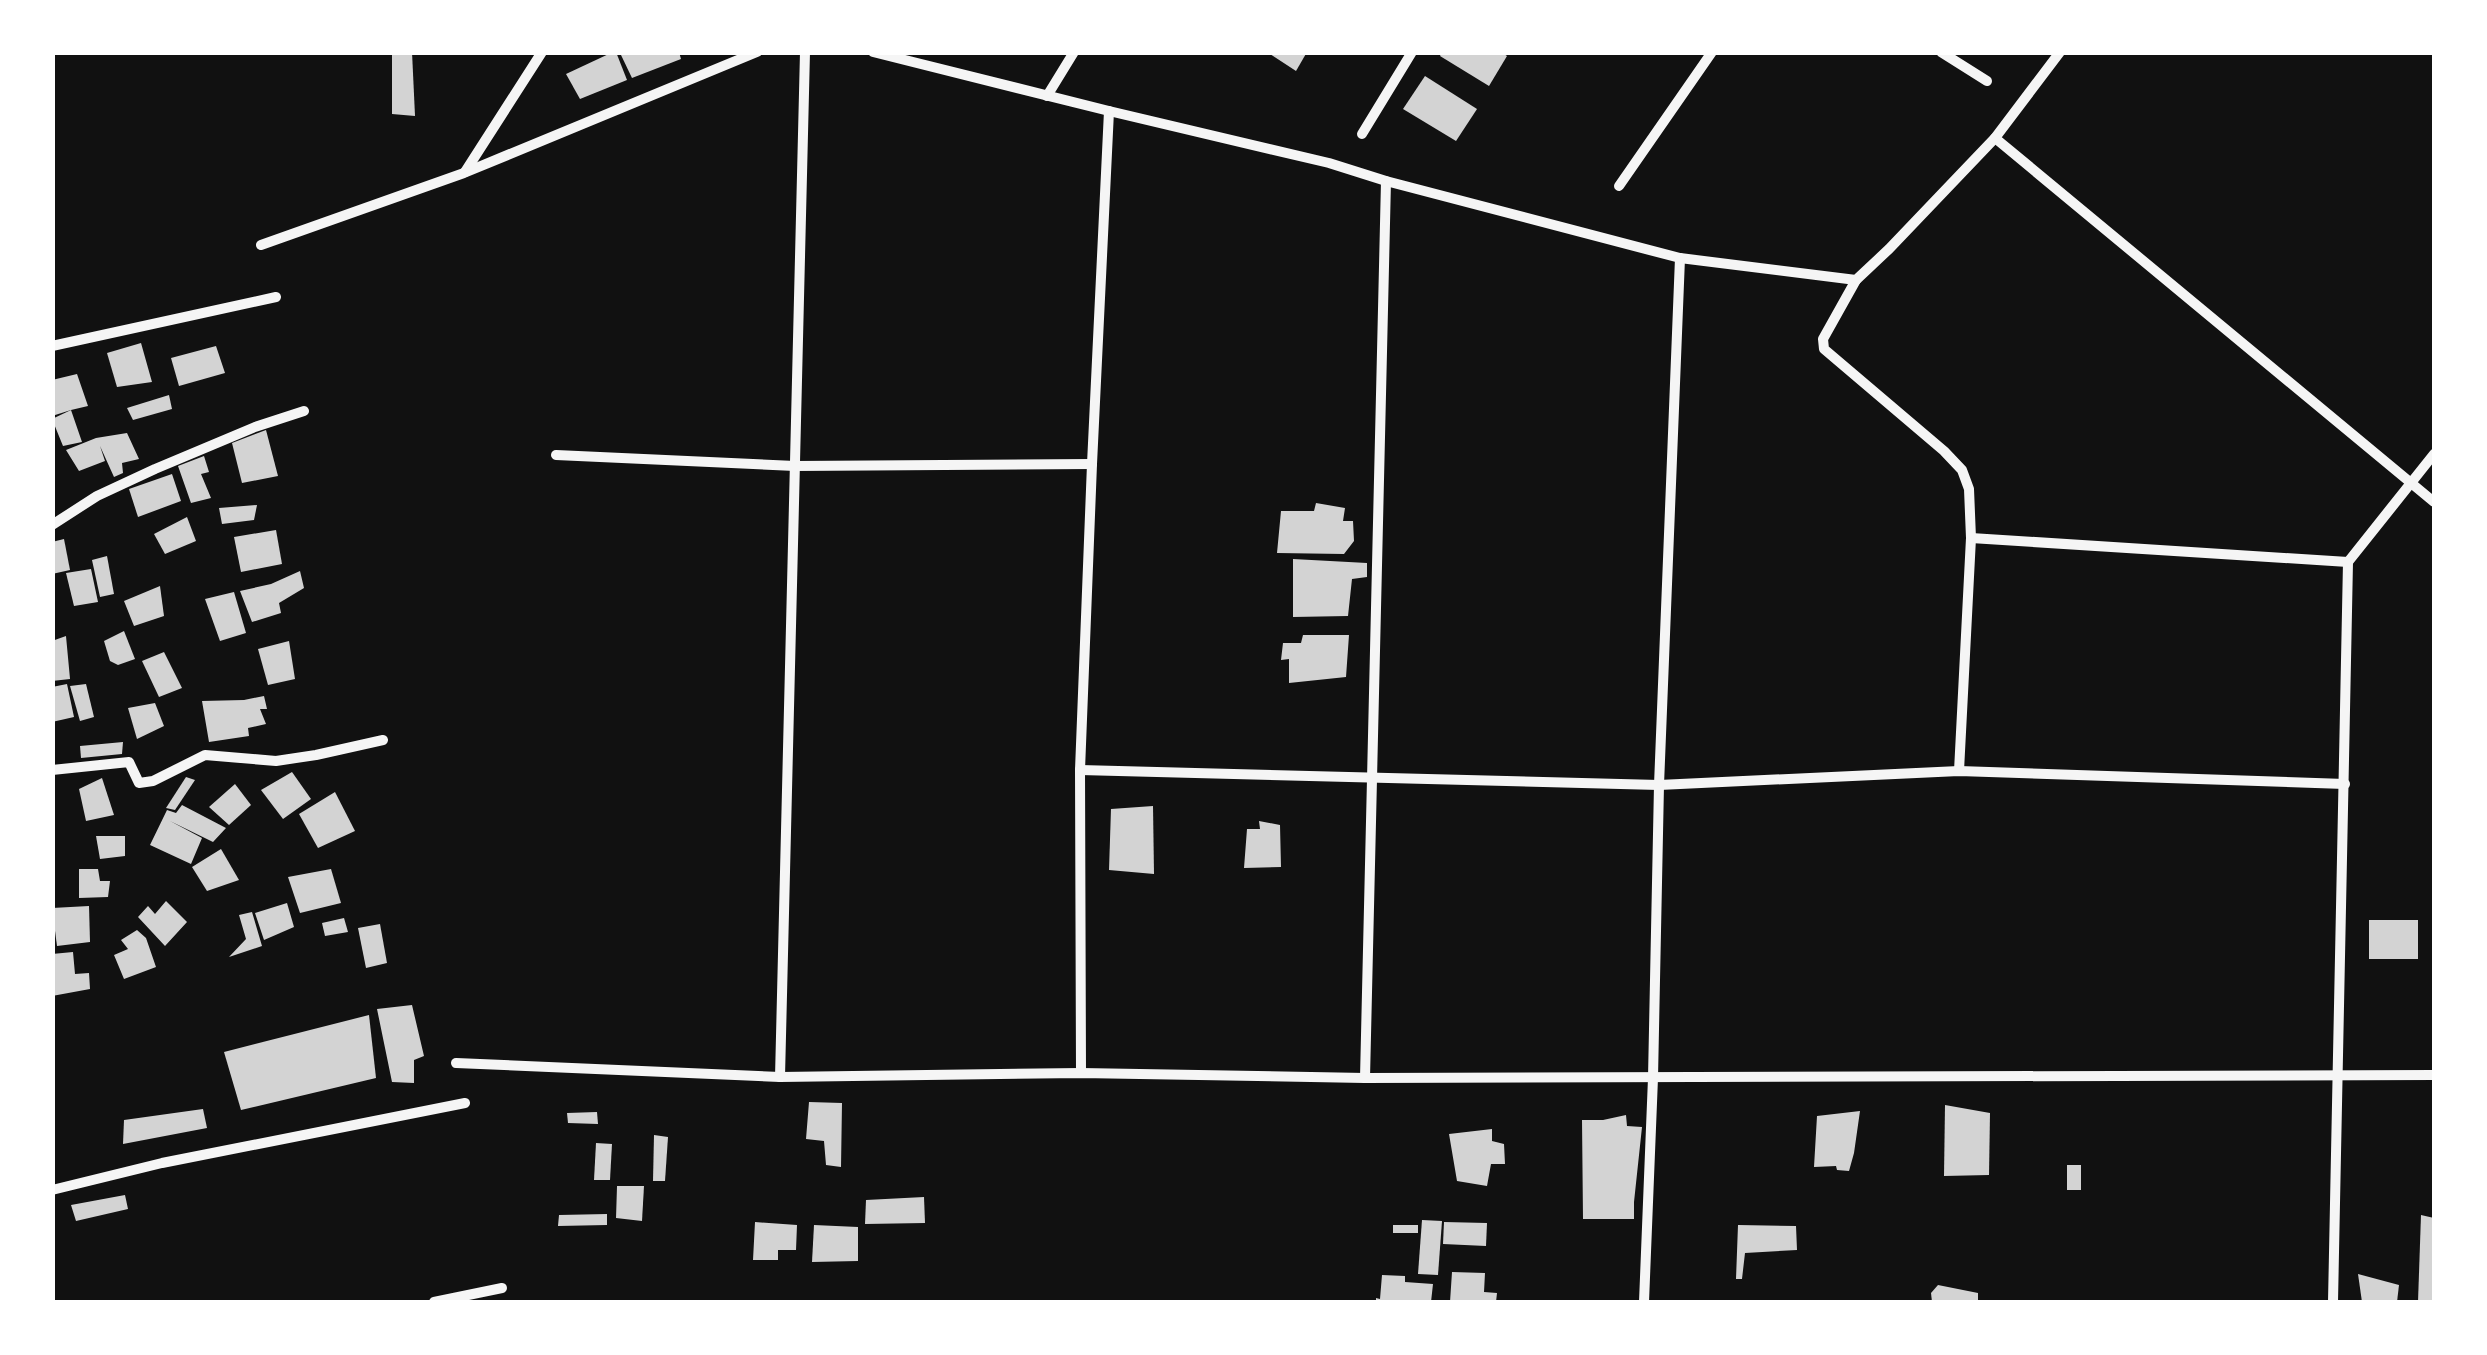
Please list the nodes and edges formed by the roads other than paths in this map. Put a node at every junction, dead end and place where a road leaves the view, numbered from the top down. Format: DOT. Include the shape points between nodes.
graph roads {
  1 [pos="542,52"];
  2 [pos="756,52"];
  3 [pos="804,52"];
  4 [pos="873,52"];
  5 [pos="1074,52"];
  6 [pos="1412,52"];
  7 [pos="1712,52"];
  8 [pos="1940,52"];
  9 [pos="2060,52"];
  10 [pos="1987,81"];
  11 [pos="1047,96"];
  12 [pos="1109,112"];
  13 [pos="1362,134"];
  14 [pos="1995,138"];
  15 [pos="464,173"];
  16 [pos="1386,180"];
  17 [pos="1619,186"];
  18 [pos="262,245"];
  19 [pos="1680,258"];
  20 [pos="1856,280"];
  21 [pos="276,296"];
  22 [pos="52,346"];
  23 [pos="304,411"];
  24 [pos="2434,454"];
  25 [pos="556,455"];
  26 [pos="1092,464"];
  27 [pos="795,466"];
  28 [pos="2412,484"];
  29 [pos="2434,502"];
  30 [pos="52,525"];
  31 [pos="1971,538"];
  32 [pos="2348,562"];
  33 [pos="383,740"];
  34 [pos="52,770"];
  35 [pos="1080,770"];
  36 [pos="1959,771"];
  37 [pos="1371,779"];
  38 [pos="2345,784"];
  39 [pos="1659,785"];
  40 [pos="456,1064"];
  41 [pos="1081,1073"];
  42 [pos="2434,1075"];
  43 [pos="2338,1077"];
  44 [pos="780,1078"];
  45 [pos="1365,1078"];
  46 [pos="1653,1078"];
  47 [pos="465,1103"];
  48 [pos="52,1190"];
  49 [pos="502,1288"];
  50 [pos="434,1302"];
  51 [pos="1644,1302"];
  52 [pos="2333,1302"];
  1 -- 15 [label="street"];
  2 -- 15 [label="street"];
  3 -- 27 [label="street"];
  4 -- 11 [label="street"];
  5 -- 11 [label="street"];
  6 -- 13 [label="street"];
  7 -- 17 [label="street"];
  8 -- 10 [label="street"];
  9 -- 14 [label="street"];
  11 -- 12 [label="street"];
  12 -- 16 [label="street"];
  12 -- 26 [label="street"];
  14 -- 20 [label="street"];
  14 -- 28 [label="street"];
  15 -- 18 [label="street"];
  16 -- 19 [label="street"];
  16 -- 37 [label="street"];
  19 -- 20 [label="street"];
  19 -- 39 [label="street"];
  20 -- 31 [label="street" via="1823,339 1824,349 1962,470"];
  21 -- 22 [label="street"];
  23 -- 30 [label="street" via="97,496"];
  24 -- 28 [label="street"];
  25 -- 27 [label="street"];
  26 -- 27 [label="street"];
  26 -- 35 [label="street"];
  27 -- 44 [label="street"];
  28 -- 29 [label="street"];
  28 -- 32 [label="street"];
  31 -- 32 [label="street"];
  31 -- 36 [label="street"];
  32 -- 38 [label="street"];
  33 -- 34 [label="street" via="276,761 205,755 140,783 129,762"];
  35 -- 37 [label="street"];
  35 -- 41 [label="street"];
  36 -- 38 [label="street"];
  36 -- 39 [label="street"];
  37 -- 39 [label="street"];
  37 -- 45 [label="street"];
  38 -- 43 [label="street"];
  39 -- 46 [label="street"];
  40 -- 44 [label="street"];
  41 -- 44 [label="street"];
  41 -- 45 [label="street"];
  42 -- 43 [label="street"];
  43 -- 46 [label="street"];
  43 -- 52 [label="street"];
  45 -- 46 [label="street"];
  46 -- 51 [label="street"];
  47 -- 48 [label="street"];
  49 -- 50 [label="street"];
}
